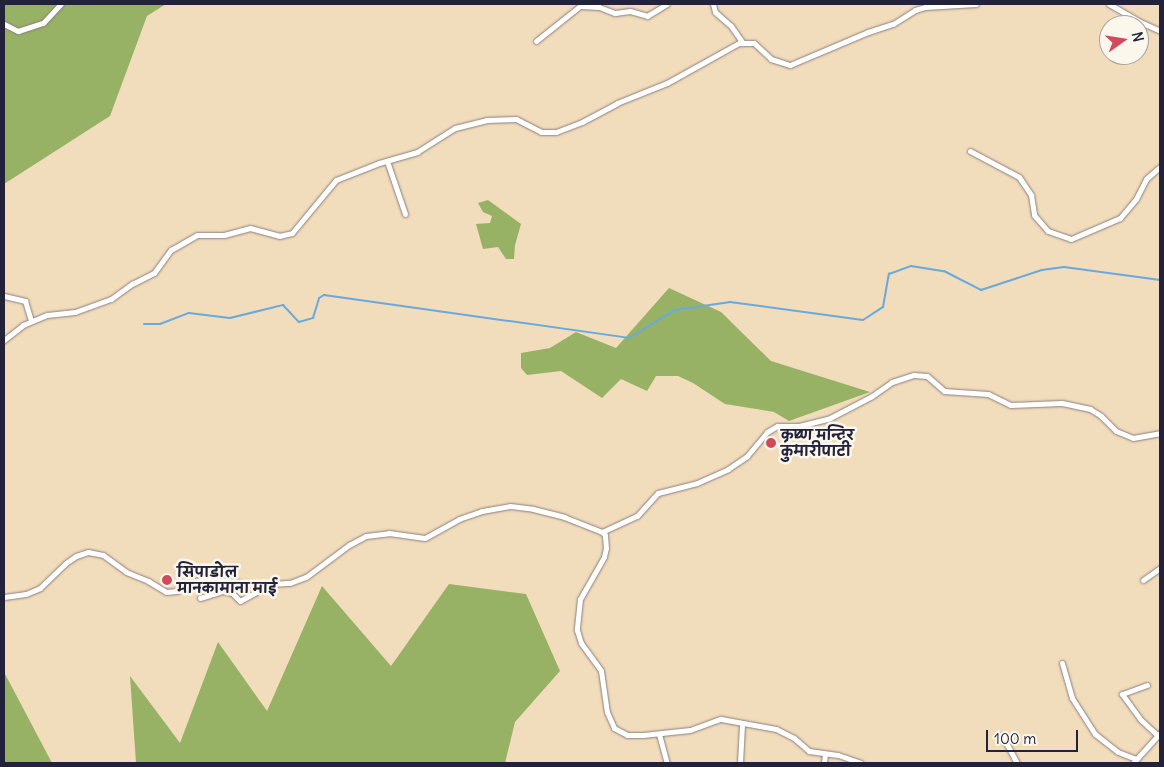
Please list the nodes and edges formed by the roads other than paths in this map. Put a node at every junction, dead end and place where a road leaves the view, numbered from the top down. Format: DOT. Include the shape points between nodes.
graph roads {
  1 [pos="61,4"];
  2 [pos="667,4"];
  3 [pos="713,4"];
  4 [pos="976,4"];
  5 [pos="1109,4"];
  6 [pos="4,24"];
  7 [pos="1160,31"];
  8 [pos="536,41"];
  9 [pos="743,43"];
  10 [pos="970,151"];
  11 [pos="387,161"];
  12 [pos="1160,167"];
  13 [pos="405,214"];
  14 [pos="4,296"];
  15 [pos="31,321"];
  16 [pos="4,340"];
  17 [pos="1160,433"];
  18 [pos="602,532"];
  19 [pos="1160,568"];
  20 [pos="1143,580"];
  21 [pos="269,584"];
  22 [pos="4,597"];
  23 [pos="200,598"];
  24 [pos="1062,663"];
  25 [pos="1147,685"];
  26 [pos="742,724"];
  27 [pos="659,734"];
  28 [pos="1002,735"];
  29 [pos="1159,735"];
  30 [pos="825,754"];
  31 [pos="1135,761"];
  32 [pos="667,763"];
  33 [pos="740,763"];
  34 [pos="824,763"];
  35 [pos="861,763"];
  36 [pos="1017,763"];
  1 -- 6 [label="street" via="43,23 18,31"];
  2 -- 8 [label="street" via="647,16 580,6"];
  3 -- 9 [label="street" via="715,12"];
  4 -- 9 [label="street" via="915,10 893,24 790,66 771,59 754,43"];
  5 -- 7 [label="street"];
  9 -- 11 [label="street" via="667,84 556,132 542,132 516,119 487,120 455,128 416,152"];
  10 -- 12 [label="street" via="1019,177 1031,195 1034,215 1048,231 1071,239 1120,218 1136,199 1146,179"];
  11 -- 13 [label="street"];
  11 -- 15 [label="street" via="336,180 292,233 279,236 250,228 224,235 197,235 170,250 154,273 111,299 84,310 53,313"];
  14 -- 15 [label="street" via="25,301"];
  15 -- 16 [label="street"];
  17 -- 18 [label="street" via="1133,438 1116,432 1090,409 1062,403 1011,404 988,394 944,390 927,376 914,375 892,382 830,418 799,426 777,426 733,466 697,482 658,493 637,516"];
  18 -- 21 [label="street" via="549,512 500,508 459,519 425,538 389,533 366,536 349,544 306,577 290,583"];
  18 -- 27 [label="street" via="606,548 600,566 580,599 578,636 601,671 607,712 614,728 634,736"];
  19 -- 20 [label="street"];
  21 -- 22 [label="street" via="212,579 195,581 177,591 166,592 126,572 103,554 88,552 66,563 40,588"];
  21 -- 23 [label="street" via="240,601 232,593 223,591"];
  24 -- 31 [label="street" via="1072,698 1095,734"];
  25 -- 29 [label="street" via="1122,694 1141,720"];
  26 -- 27 [label="street" via="721,719 698,728"];
  26 -- 30 [label="street" via="776,729 809,751"];
  26 -- 33 [label="street"];
  27 -- 32 [label="street"];
  28 -- 36 [label="street"];
  29 -- 31 [label="street"];
  30 -- 34 [label="street"];
  30 -- 35 [label="street"];
}
